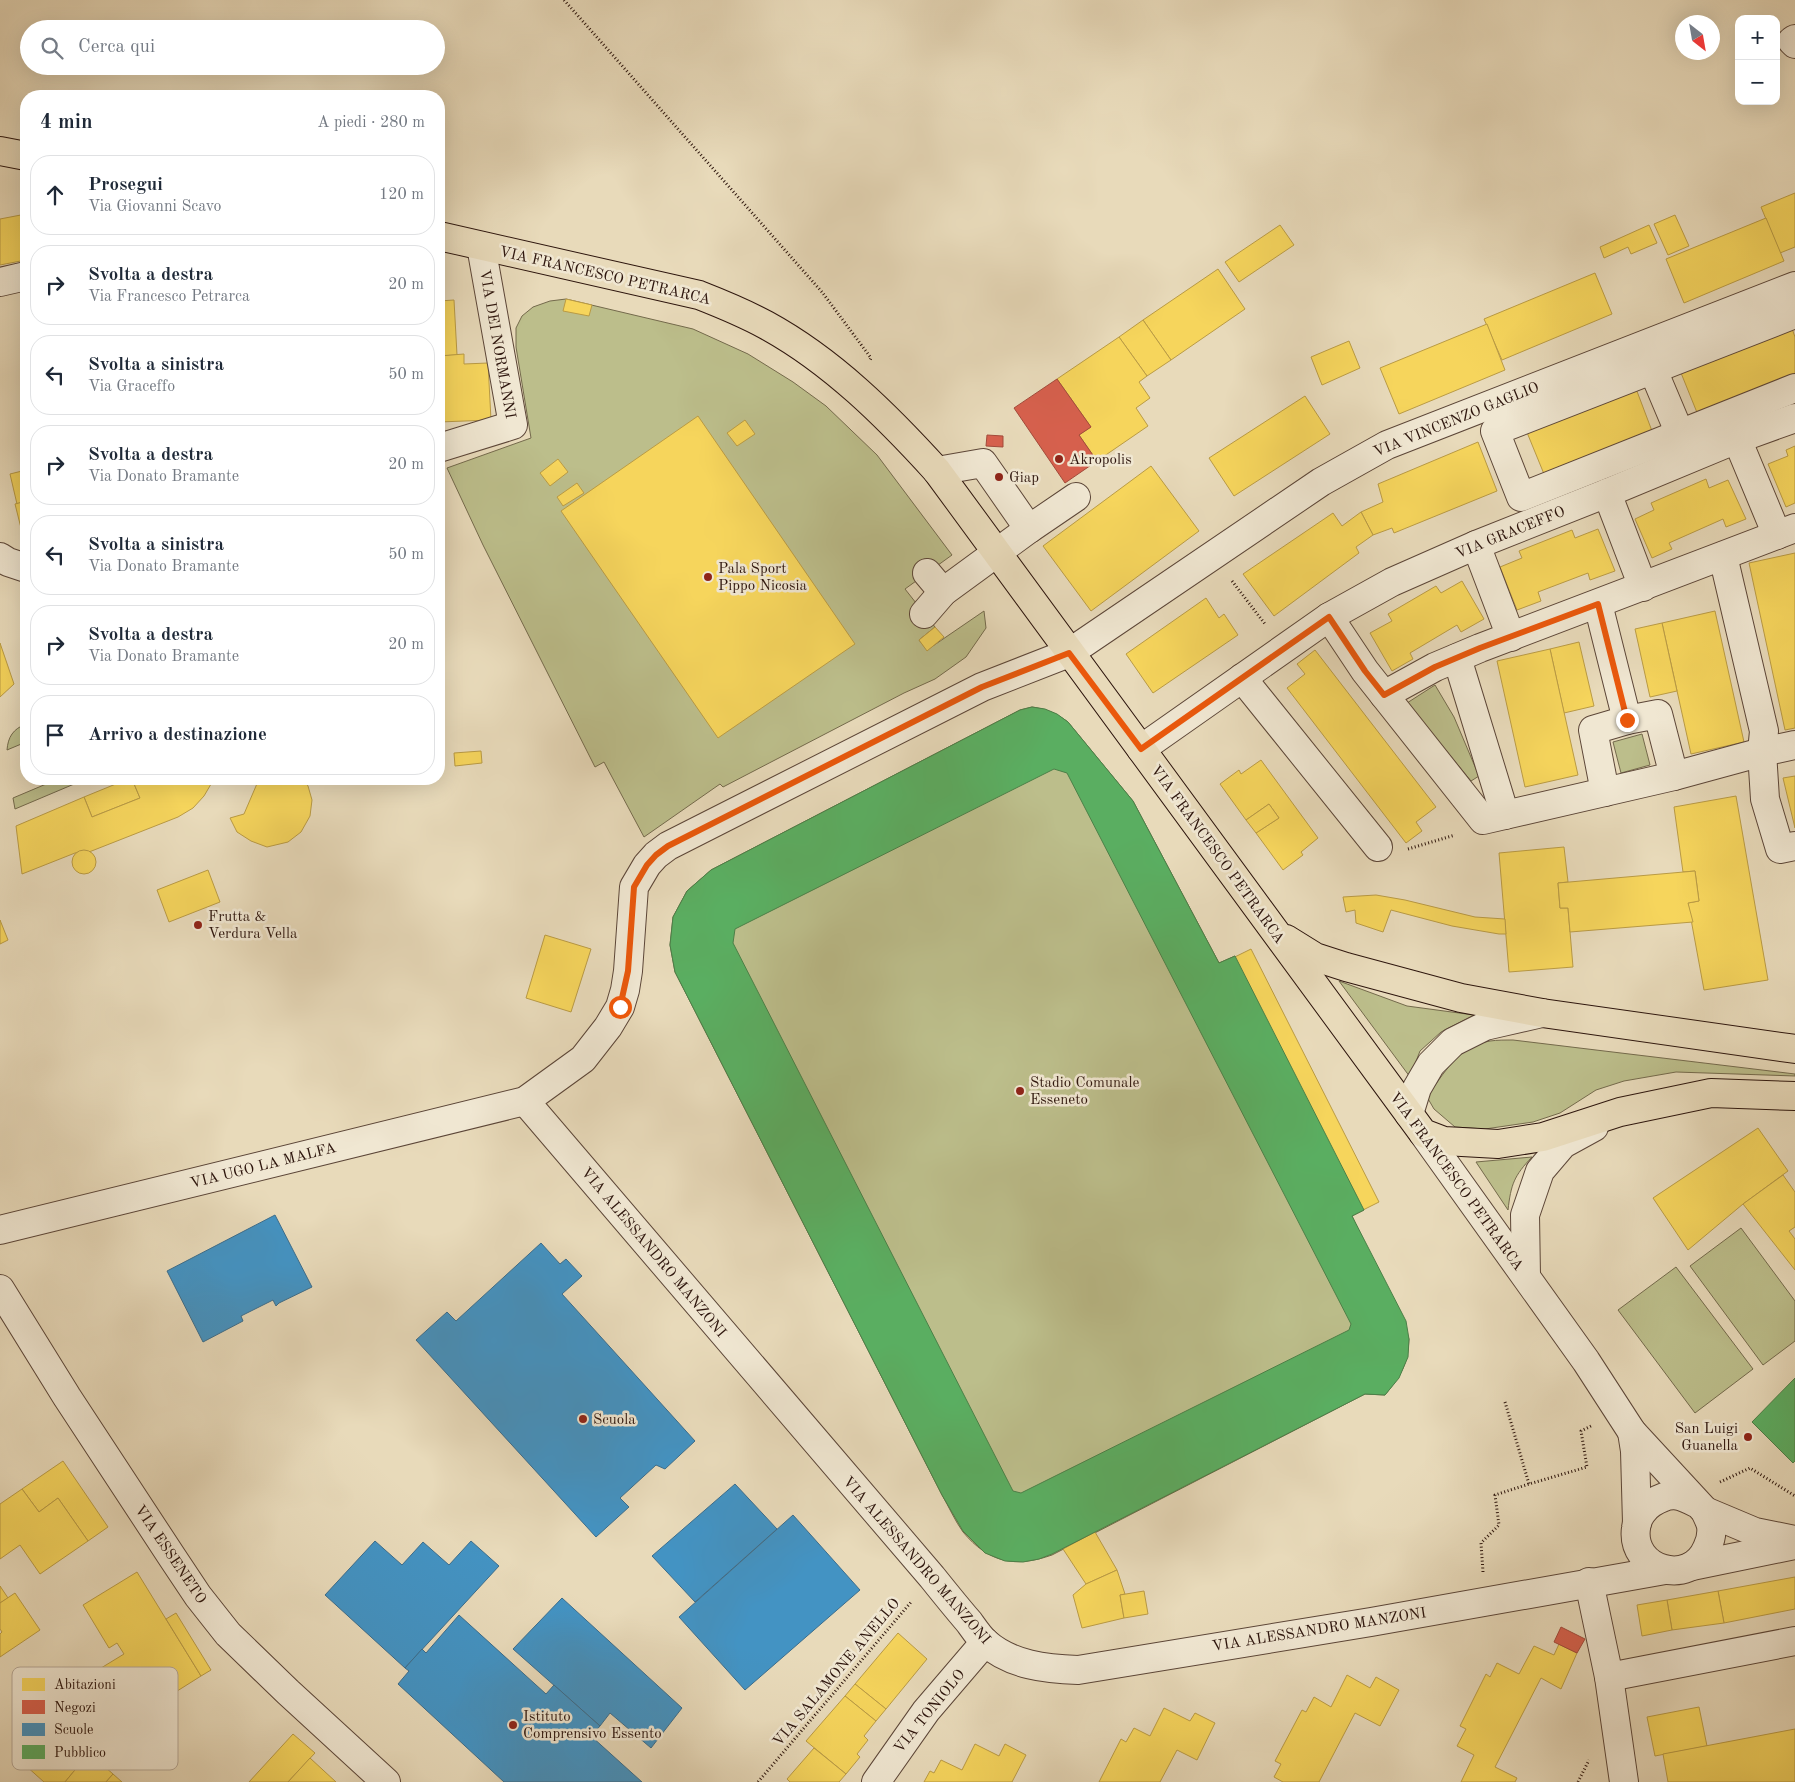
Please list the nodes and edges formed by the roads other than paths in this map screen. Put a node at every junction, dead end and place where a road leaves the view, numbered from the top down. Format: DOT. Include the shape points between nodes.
graph roads {
  1 [pos="1795,39"];
  2 [pos="1795,44"];
  3 [pos="0,151"];
  4 [pos="20,155"];
  5 [pos="445,237"];
  6 [pos="481,246"];
  7 [pos="20,277"];
  8 [pos="0,282"];
  9 [pos="1795,286"];
  10 [pos="1795,314"];
  11 [pos="1653,370"];
  12 [pos="1795,388"];
  13 [pos="1795,418"];
  14 [pos="1680,434"];
  15 [pos="1737,439"];
  16 [pos="445,446"];
  17 [pos="937,471"];
  18 [pos="1607,493"];
  19 [pos="1076,497"];
  20 [pos="1029,529"];
  21 [pos="1786,531"];
  22 [pos="1476,545"];
  23 [pos="996,552"];
  24 [pos="1723,556"];
  25 [pos="0,557"];
  26 [pos="20,566"];
  27 [pos="1643,587"];
  28 [pos="1598,604"];
  29 [pos="924,614"];
  30 [pos="1329,617"];
  31 [pos="1511,637"];
  32 [pos="1069,653"];
  33 [pos="1457,658"];
  34 [pos="1242,678"];
  35 [pos="1384,695"];
  36 [pos="1627,720"];
  37 [pos="1795,746"];
  38 [pos="1141,749"];
  39 [pos="1762,752"];
  40 [pos="1674,776"];
  41 [pos="1605,792"];
  42 [pos="1494,817"];
  43 [pos="1795,846"];
  44 [pos="1378,847"];
  45 [pos="1276,933"];
  46 [pos="1542,1013"];
  47 [pos="1795,1048"];
  48 [pos="1795,1096"];
  49 [pos="525,1101"];
  50 [pos="1620,1112"];
  51 [pos="1416,1124"];
  52 [pos="0,1230"];
  53 [pos="1526,1276"];
  54 [pos="0,1289"];
  55 [pos="1624,1421"];
  56 [pos="1702,1508"];
  57 [pos="1636,1529"];
  58 [pos="1795,1540"];
  59 [pos="1795,1545"];
  60 [pos="1692,1566"];
  61 [pos="1665,1570"];
  62 [pos="1589,1582"];
  63 [pos="1795,1641"];
  64 [pos="985,1642"];
  65 [pos="1608,1677"];
  66 [pos="386,1782"];
  67 [pos="876,1782"];
  68 [pos="1624,1782"];
  1 -- 2 [label="street" via="1792,41"];
  3 -- 4 [label="main road"];
  5 -- 6 [label="main road, VIA FRANCESCO PETRARCA"];
  6 -- 16 [label="street, VIA DEI NORMANNI" via="513,425"];
  6 -- 17 [label="main road, VIA FRANCESCO PETRARCA" via="699,295 735,309 767,325 822,362 873,404"];
  7 -- 8 [label="street"];
  9 -- 32 [label="street, VIA VINCENZO GAGLIO" via="1387,445 1321,482"];
  10 -- 11 [label="street"];
  11 -- 14 [label="street"];
  11 -- 14 [label="street" via="1495,431 1521,497"];
  12 -- 14 [label="street"];
  13 -- 15 [label="street, VIA GRACEFFO"];
  15 -- 18 [label="street, VIA GRACEFFO"];
  15 -- 21 [label="street"];
  17 -- 20 [label="street" via="983,463"];
  17 -- 23 [label="main road, VIA FRANCESCO PETRARCA"];
  18 -- 22 [label="street, VIA GRACEFFO"];
  18 -- 27 [label="street"];
  19 -- 20 [label="street"];
  20 -- 23 [label="street"];
  21 -- 24 [label="street"];
  22 -- 30 [label="street, VIA GRACEFFO" via="1392,582"];
  22 -- 31 [label="street"];
  23 -- 29 [label="street" via="935,583"];
  23 -- 32 [label="main road, VIA FRANCESCO PETRARCA"];
  24 -- 27 [label="street"];
  24 -- 39 [label="street" via="1764,731"];
  25 -- 26 [label="street"];
  27 -- 28 [label="street"];
  28 -- 31 [label="street"];
  28 -- 36 [label="street"];
  30 -- 34 [label="street, VIA GRACEFFO"];
  30 -- 35 [label="street"];
  31 -- 33 [label="street"];
  32 -- 38 [label="main road, VIA FRANCESCO PETRARCA"];
  32 -- 49 [label="street, VIA VINCENZO GAGLIO" via="982,687 668,846 656,855 634,887 628,971 620,1007 583,1059"];
  33 -- 35 [label="street"];
  33 -- 42 [label="street"];
  34 -- 38 [label="street, VIA GRACEFFO"];
  34 -- 44 [label="street"];
  35 -- 42 [label="street"];
  36 -- 40 [label="street" via="1658,714"];
  36 -- 41 [label="street" via="1593,730"];
  37 -- 39 [label="street"];
  38 -- 45 [label="main road, VIA FRANCESCO PETRARCA"];
  39 -- 40 [label="street"];
  39 -- 43 [label="street" via="1765,799 1780,849"];
  40 -- 41 [label="street"];
  41 -- 42 [label="street"];
  45 -- 46 [label="main road" via="1315,957 1346,967 1461,998"];
  45 -- 51 [label="main road, VIA FRANCESCO PETRARCA"];
  46 -- 47 [label="main road"];
  46 -- 51 [label="street" via="1485,1026 1453,1042 1431,1064 1417,1088"];
  48 -- 50 [label="main road" via="1712,1093"];
  49 -- 52 [label="street, VIA UGO LA MALFA"];
  49 -- 64 [label="street, VIA ALESSANDRO MANZONI"];
  50 -- 51 [label="main road" via="1543,1137 1498,1144 1444,1141"];
  50 -- 53 [label="street" via="1563,1144 1540,1171 1524,1215"];
  51 -- 53 [label="street, VIA FRANCESCO PETRARCA"];
  53 -- 55 [label="street, VIA FRANCESCO PETRARCA"];
  54 -- 66 [label="street, VIA ESSENETO" via="67,1397 216,1619 288,1692"];
  55 -- 56 [label="street, VIA FRANCESCO PETRARCA"];
  55 -- 57 [label="street, VIA FRANCESCO PETRARCA" via="1635,1451"];
  56 -- 57 [label="street" via="1681,1495 1662,1497 1646,1506"];
  56 -- 58 [label="street" via="1754,1532"];
  56 -- 60 [label="street" via="1711,1526 1710,1542 1704,1556"];
  57 -- 61 [label="street" via="1639,1550 1650,1564"];
  57 -- 62 [label="street, VIA ALESSANDRO MANZONI" via="1620,1559"];
  59 -- 60 [label="street"];
  60 -- 61 [label="street" via="1679,1571"];
  61 -- 62 [label="street, VIA ALESSANDRO MANZONI"];
  62 -- 64 [label="street, VIA ALESSANDRO MANZONI" via="1078,1670 1032,1665 998,1652"];
  62 -- 65 [label="street"];
  63 -- 65 [label="street"];
  64 -- 67 [label="street, VIA TONIOLO" via="926,1711"];
  65 -- 68 [label="street"];
}
